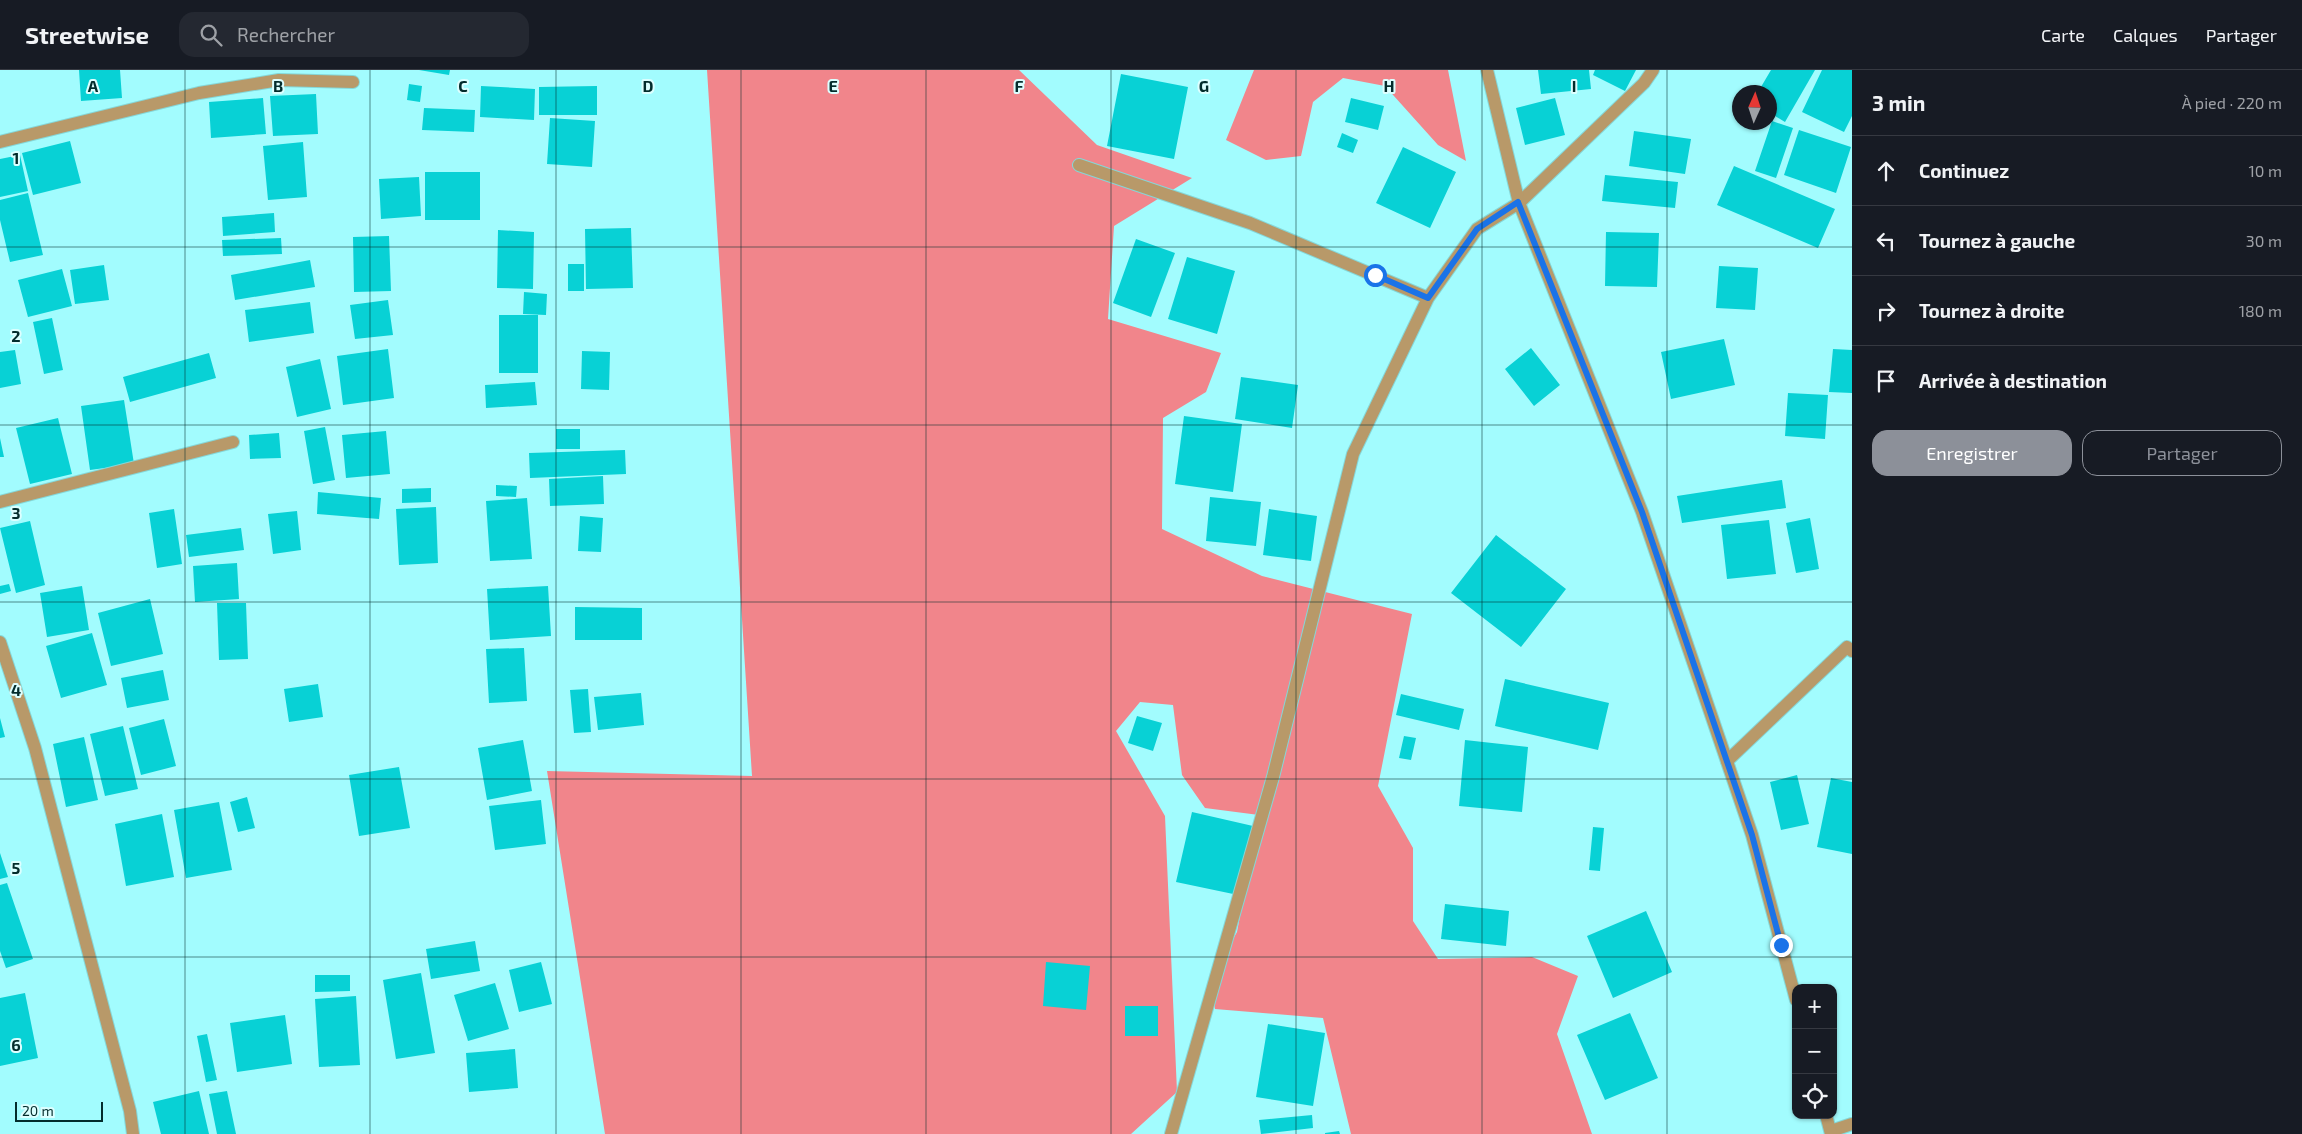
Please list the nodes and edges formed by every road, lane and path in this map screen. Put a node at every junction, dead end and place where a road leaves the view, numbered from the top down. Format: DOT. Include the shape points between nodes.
graph roads {
  1 [pos="1487,70"];
  2 [pos="1653,70"];
  3 [pos="353,82"];
  4 [pos="0,142"];
  5 [pos="1079,165"];
  6 [pos="1518,202"];
  7 [pos="1428,298"];
  8 [pos="233,442"];
  9 [pos="0,502"];
  10 [pos="0,642"];
  11 [pos="1852,651"];
  12 [pos="1727,761"];
  13 [pos="1792,985"];
  14 [pos="1827,1119"];
  15 [pos="1852,1124"];
  16 [pos="1831,1133"];
  17 [pos="133,1134"];
  18 [pos="1171,1134"];
  1 -- 6 [label="street"];
  2 -- 6 [label="street" via="1644,83"];
  3 -- 4 [label="street" via="280,80 199,93"];
  5 -- 7 [label="street" via="1250,223"];
  6 -- 7 [label="street" via="1477,229"];
  6 -- 12 [label="street" via="1642,512"];
  7 -- 18 [label="street" via="1353,454 1273,777"];
  8 -- 9 [label="street"];
  10 -- 17 [label="street" via="34,748 130,1111"];
  11 -- 12 [label="street" via="1847,647"];
  12 -- 13 [label="street" via="1752,835"];
  14 -- 16 [label="street"];
  15 -- 16 [label="street"];
}
